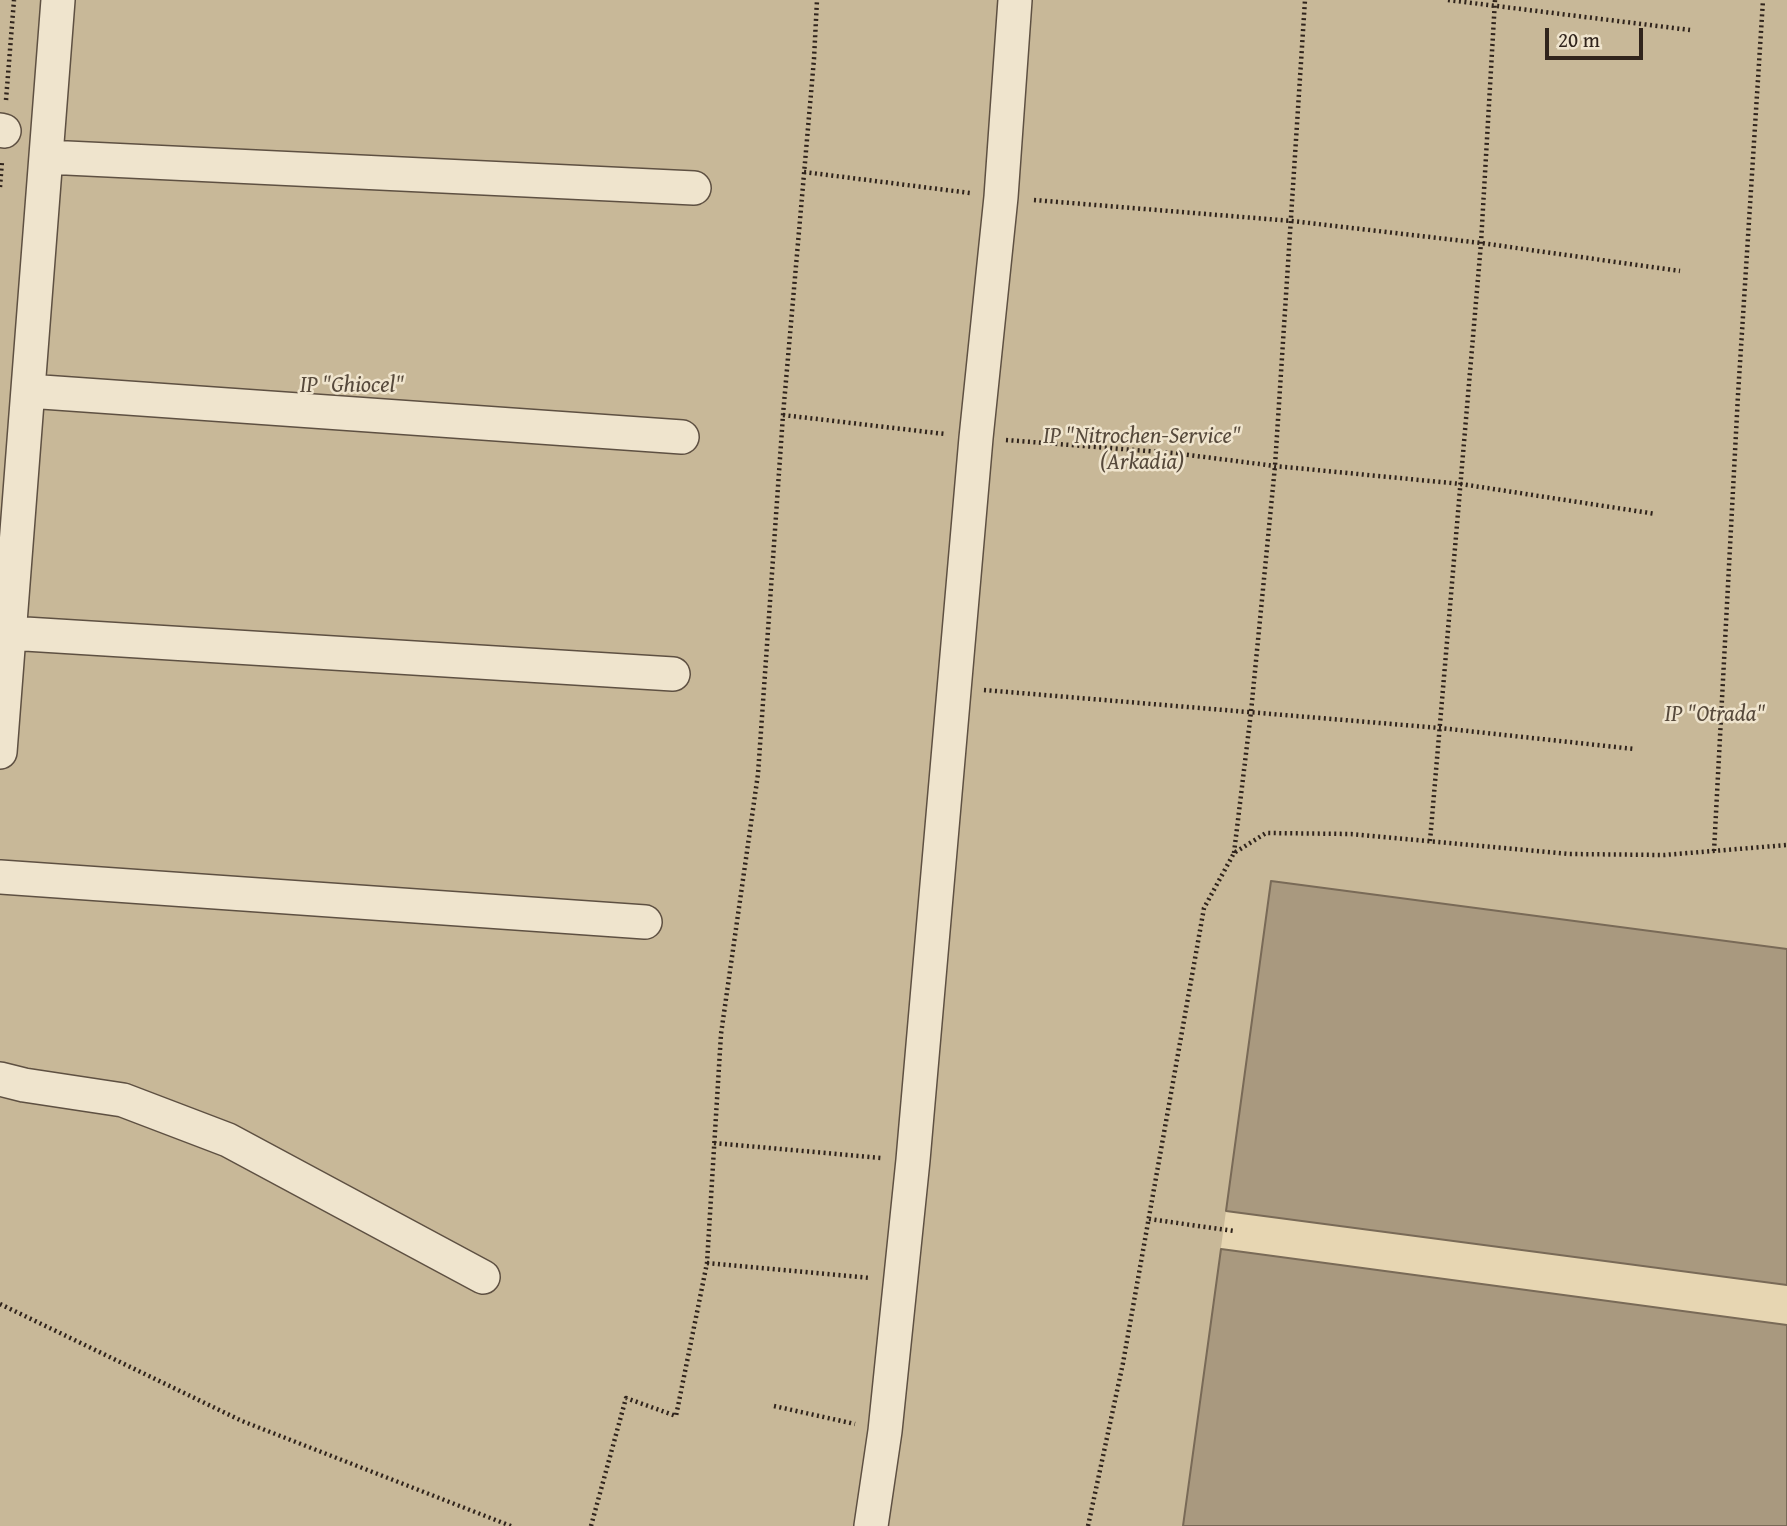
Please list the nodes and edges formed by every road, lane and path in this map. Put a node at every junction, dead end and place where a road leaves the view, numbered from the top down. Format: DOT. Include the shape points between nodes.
graph roads {
  1 [pos="14,0"];
  2 [pos="58,0"];
  3 [pos="817,0"];
  4 [pos="1015,0"];
  5 [pos="1305,0"];
  6 [pos="1448,0"];
  7 [pos="1495,0"];
  8 [pos="1763,0"];
  9 [pos="1494,7"];
  10 [pos="1690,30"];
  11 [pos="2,131"];
  12 [pos="46,157"];
  13 [pos="804,172"];
  14 [pos="0,187"];
  15 [pos="694,188"];
  16 [pos="1001,197"];
  17 [pos="1292,221"];
  18 [pos="1482,243"];
  19 [pos="1680,271"];
  20 [pos="28,391"];
  21 [pos="782,415"];
  22 [pos="682,437"];
  23 [pos="976,438"];
  24 [pos="1275,466"];
  25 [pos="1461,484"];
  26 [pos="1656,514"];
  27 [pos="9,633"];
  28 [pos="673,674"];
  29 [pos="956,687"];
  30 [pos="1251,712"];
  31 [pos="1440,728"];
  32 [pos="1634,749"];
  33 [pos="0,752"];
  34 [pos="1430,841"];
  35 [pos="1787,845"];
  36 [pos="1714,851"];
  37 [pos="1234,853"];
  38 [pos="0,877"];
  39 [pos="645,922"];
  40 [pos="0,1079"];
  41 [pos="714,1143"];
  42 [pos="913,1160"];
  43 [pos="1149,1220"];
  44 [pos="1234,1231"];
  45 [pos="707,1263"];
  46 [pos="483,1277"];
  47 [pos="900,1281"];
  48 [pos="0,1304"];
  49 [pos="774,1406"];
  50 [pos="885,1431"];
  51 [pos="510,1526"];
  52 [pos="591,1526"];
  53 [pos="871,1526"];
  54 [pos="1088,1526"];
  1 -- 11 [label="path"];
  2 -- 12 [label="street"];
  3 -- 13 [label="path"];
  4 -- 16 [label="street"];
  5 -- 17 [label="path"];
  6 -- 9 [label="path"];
  7 -- 9 [label="path"];
  8 -- 36 [label="path"];
  9 -- 10 [label="path"];
  9 -- 18 [label="path"];
  11 -- 14 [label="path"];
  12 -- 15 [label="street"];
  12 -- 20 [label="street"];
  13 -- 16 [label="path"];
  13 -- 21 [label="path"];
  16 -- 17 [label="path"];
  16 -- 23 [label="street"];
  17 -- 18 [label="path"];
  17 -- 24 [label="path"];
  18 -- 19 [label="path"];
  18 -- 25 [label="path"];
  20 -- 22 [label="street"];
  20 -- 27 [label="street"];
  21 -- 23 [label="path"];
  21 -- 41 [label="path" via="758,774 721,1034"];
  23 -- 24 [label="path"];
  23 -- 29 [label="street"];
  24 -- 25 [label="path"];
  24 -- 30 [label="path"];
  25 -- 26 [label="path"];
  25 -- 31 [label="path"];
  27 -- 28 [label="street"];
  27 -- 33 [label="street"];
  29 -- 30 [label="path"];
  29 -- 42 [label="street"];
  30 -- 31 [label="path"];
  30 -- 37 [label="path"];
  31 -- 32 [label="path"];
  31 -- 34 [label="path"];
  34 -- 36 [label="path" via="1569,854"];
  34 -- 37 [label="path" via="1266,833"];
  35 -- 36 [label="path"];
  37 -- 43 [label="path" via="1204,908"];
  38 -- 39 [label="street"];
  40 -- 46 [label="street" via="123,1100 228,1140"];
  41 -- 42 [label="path"];
  41 -- 45 [label="path"];
  42 -- 47 [label="street"];
  43 -- 44 [label="path"];
  43 -- 54 [label="path"];
  45 -- 47 [label="path"];
  45 -- 52 [label="path" via="676,1416 626,1398"];
  47 -- 50 [label="street"];
  48 -- 51 [label="path" via="242,1421"];
  49 -- 50 [label="path"];
  50 -- 53 [label="street"];
}
